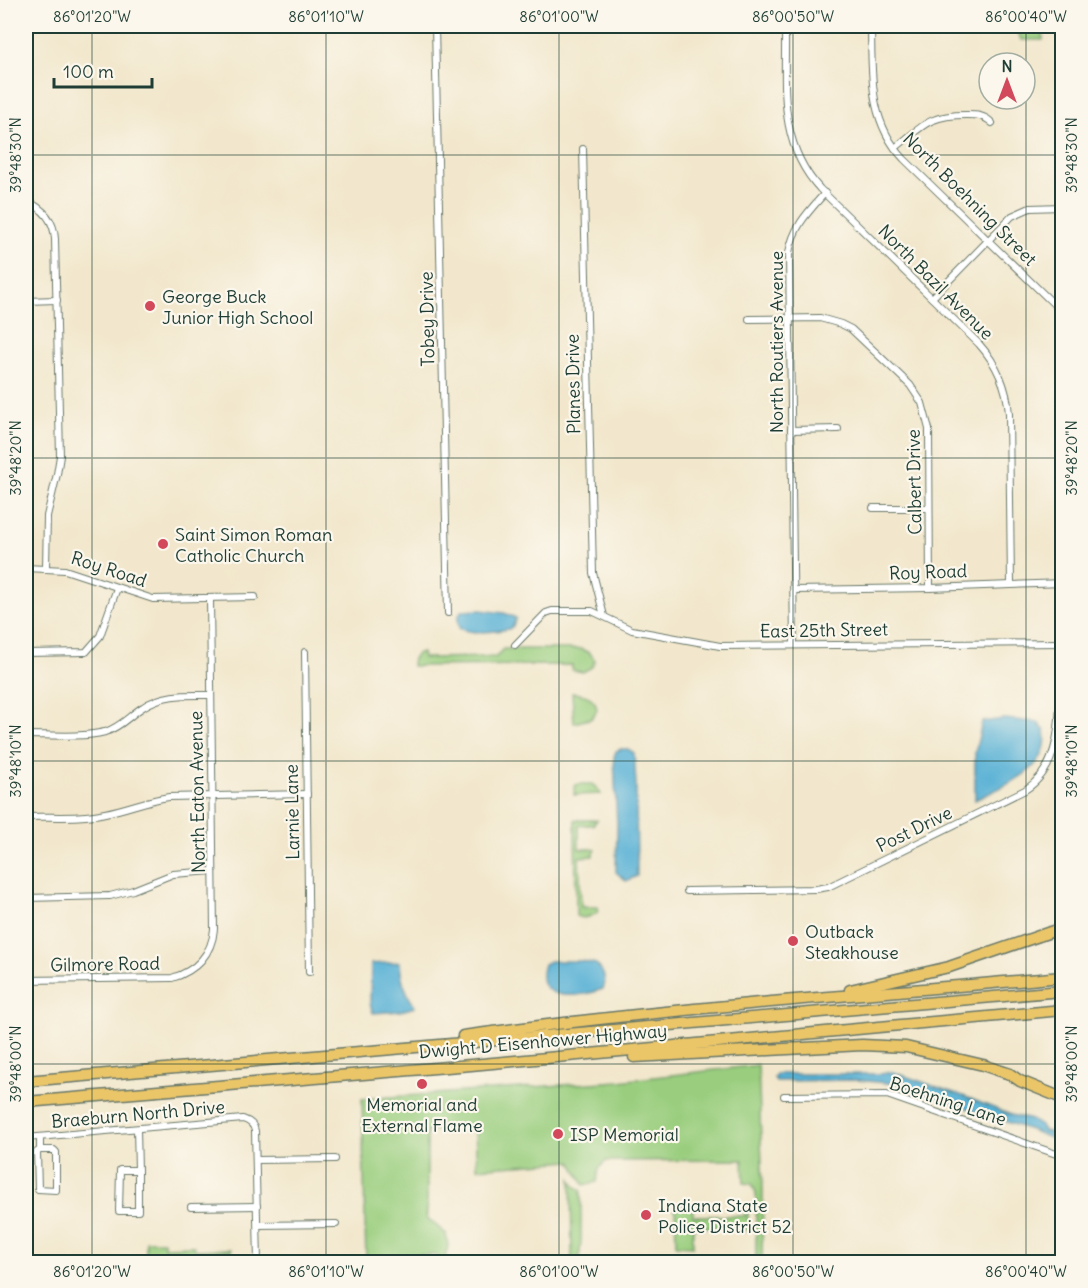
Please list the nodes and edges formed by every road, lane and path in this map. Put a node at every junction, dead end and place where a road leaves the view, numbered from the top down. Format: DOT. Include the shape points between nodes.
graph roads {
  1 [pos="435,26"];
  2 [pos="785,26"];
  3 [pos="871,26"];
  4 [pos="992,123"];
  5 [pos="895,148"];
  6 [pos="583,149"];
  7 [pos="825,193"];
  8 [pos="26,201"];
  9 [pos="1062,207"];
  10 [pos="988,240"];
  11 [pos="932,298"];
  12 [pos="57,300"];
  13 [pos="26,301"];
  14 [pos="1062,312"];
  15 [pos="789,318"];
  16 [pos="749,319"];
  17 [pos="838,429"];
  18 [pos="791,430"];
  19 [pos="873,508"];
  20 [pos="929,508"];
  21 [pos="26,568"];
  22 [pos="46,568"];
  23 [pos="1062,583"];
  24 [pos="1011,584"];
  25 [pos="117,588"];
  26 [pos="930,588"];
  27 [pos="794,590"];
  28 [pos="255,597"];
  29 [pos="210,598"];
  30 [pos="448,613"];
  31 [pos="604,616"];
  32 [pos="1062,643"];
  33 [pos="515,645"];
  34 [pos="794,645"];
  35 [pos="304,652"];
  36 [pos="26,653"];
  37 [pos="1062,674"];
  38 [pos="211,695"];
  39 [pos="26,735"];
  40 [pos="307,795"];
  41 [pos="213,796"];
  42 [pos="26,817"];
  43 [pos="213,871"];
  44 [pos="687,891"];
  45 [pos="26,898"];
  46 [pos="1062,928"];
  47 [pos="309,972"];
  48 [pos="184,974"];
  49 [pos="1062,977"];
  50 [pos="26,980"];
  51 [pos="1062,991"];
  52 [pos="734,1006"];
  53 [pos="1062,1010"];
  54 [pos="337,1054"];
  55 [pos="471,1065"];
  56 [pos="26,1081"];
  57 [pos="784,1096"];
  58 [pos="1062,1098"];
  59 [pos="26,1101"];
  60 [pos="136,1129"];
  61 [pos="53,1136"];
  62 [pos="40,1137"];
  63 [pos="26,1138"];
  64 [pos="40,1150"];
  65 [pos="53,1150"];
  66 [pos="1062,1156"];
  67 [pos="335,1159"];
  68 [pos="256,1160"];
  69 [pos="138,1170"];
  70 [pos="257,1206"];
  71 [pos="190,1207"];
  72 [pos="336,1224"];
  73 [pos="258,1225"];
  74 [pos="258,1263"];
  1 -- 30 [label="street, Tobey Drive"];
  2 -- 7 [label="street" via="790,137 802,165"];
  3 -- 5 [label="street, North Boehning Street" via="873,96 881,125"];
  4 -- 5 [label="street" via="979,115 938,117"];
  5 -- 10 [label="street, North Boehning Street"];
  6 -- 31 [label="street, Planes Drive" via="593,573"];
  7 -- 11 [label="street, North Bazil Avenue"];
  7 -- 15 [label="street, North Routiers Avenue" via="801,220 791,242"];
  8 -- 12 [label="street" via="46,214 54,230"];
  9 -- 10 [label="street" via="1020,211"];
  10 -- 11 [label="street"];
  10 -- 14 [label="street, North Boehning Street"];
  11 -- 24 [label="street, North Bazil Avenue" via="989,355 1006,390"];
  12 -- 13 [label="street"];
  12 -- 22 [label="street" via="60,456 47,513"];
  15 -- 16 [label="street, Calbert Drive"];
  15 -- 18 [label="street, North Routiers Avenue"];
  15 -- 20 [label="street, Calbert Drive" via="826,319 851,329 914,390 928,426"];
  17 -- 18 [label="street"];
  18 -- 27 [label="street, North Routiers Avenue"];
  19 -- 20 [label="street"];
  20 -- 26 [label="street, Calbert Drive"];
  21 -- 22 [label="street, Roy Road"];
  22 -- 25 [label="street, Roy Road" via="71,571"];
  23 -- 24 [label="street, Roy Road"];
  24 -- 26 [label="street, Roy Road"];
  25 -- 29 [label="street, Roy Road" via="153,599"];
  25 -- 36 [label="street" via="100,636 86,652"];
  26 -- 27 [label="street, Roy Road"];
  27 -- 34 [label="street, North Routiers Avenue"];
  28 -- 29 [label="street, Roy Road"];
  29 -- 38 [label="street, North Eaton Avenue"];
  31 -- 33 [label="street, East 25th Street" via="592,611 550,611"];
  31 -- 34 [label="street, East 25th Street" via="632,630 714,645"];
  32 -- 34 [label="street, East 25th Street"];
  35 -- 40 [label="street, Larnie Lane"];
  37 -- 44 [label="street, Post Drive" via="1053,757 1041,777 1025,790 828,887"];
  38 -- 39 [label="street" via="177,695 156,700 103,732"];
  38 -- 41 [label="street, North Eaton Avenue"];
  40 -- 41 [label="street"];
  40 -- 47 [label="street, Larnie Lane"];
  41 -- 42 [label="street" via="147,800 90,816"];
  41 -- 43 [label="street, North Eaton Avenue"];
  43 -- 45 [label="street" via="173,874 113,896"];
  43 -- 48 [label="street, North Eaton Avenue" via="212,941 201,960"];
  46 -- 52 [label="highway" via="916,976 858,989"];
  48 -- 50 [label="street, Gilmore Road" via="168,978"];
  49 -- 52 [label="highway"];
  51 -- 54 [label="highway, Dwight D Eisenhower Highway"];
  52 -- 54 [label="highway" via="523,1028"];
  53 -- 55 [label="highway, Dwight D Eisenhower Highway"];
  54 -- 56 [label="highway, Dwight D Eisenhower Highway"];
  55 -- 58 [label="highway" via="883,1045 983,1065"];
  55 -- 59 [label="highway, Dwight D Eisenhower Highway"];
  57 -- 66 [label="street, Boehning Lane" via="887,1095"];
  60 -- 61 [label="street, Braeburn North Drive"];
  60 -- 68 [label="street, Braeburn North Drive" via="243,1119 255,1129"];
  60 -- 69 [label="street"];
  61 -- 62 [label="street, Braeburn North Drive"];
  61 -- 65 [label="street"];
  62 -- 63 [label="street, Braeburn North Drive"];
  62 -- 64 [label="street"];
  64 -- 65 [label="street"];
  64 -- 65 [label="street" via="38,1189 55,1190"];
  67 -- 68 [label="street"];
  68 -- 70 [label="street"];
  69 -- 69 [label="street" via="139,1210 122,1212 119,1172"];
  70 -- 71 [label="street"];
  70 -- 73 [label="street"];
  72 -- 73 [label="street"];
  73 -- 74 [label="street"];
}
